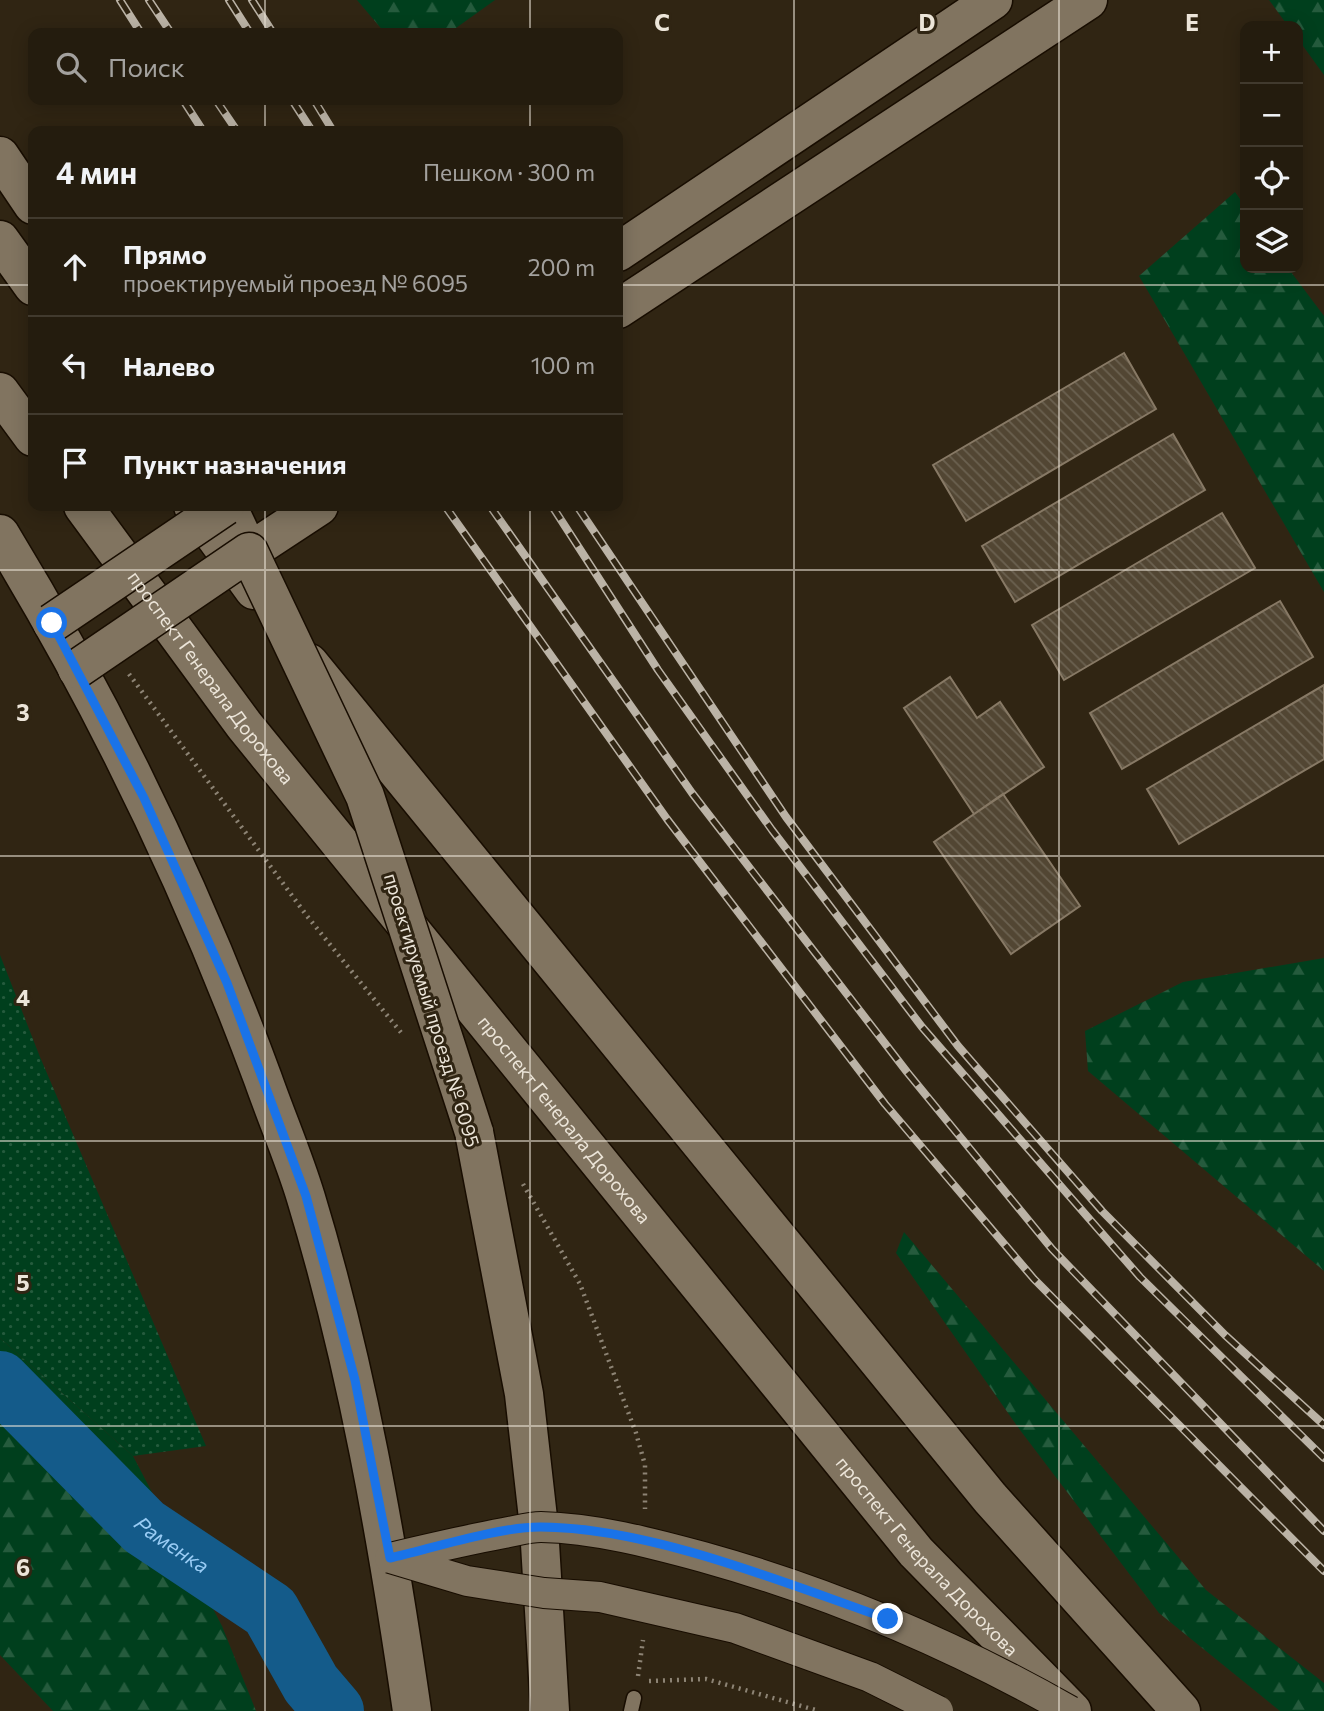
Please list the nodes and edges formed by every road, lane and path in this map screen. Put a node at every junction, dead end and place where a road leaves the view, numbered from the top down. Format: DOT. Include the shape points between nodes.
graph roads {
  1 [pos="993,0"];
  2 [pos="1088,0"];
  3 [pos="0,156"];
  4 [pos="28,198"];
  5 [pos="0,240"];
  6 [pos="623,249"];
  7 [pos="28,279"];
  8 [pos="623,306"];
  9 [pos="0,392"];
  10 [pos="28,431"];
  11 [pos="87,511"];
  12 [pos="197,511"];
  13 [pos="219,511"];
  14 [pos="228,511"];
  15 [pos="311,511"];
  16 [pos="0,534"];
  17 [pos="249,552"];
  18 [pos="52,623"];
  19 [pos="77,669"];
  20 [pos="127,671"];
  21 [pos="410,1044"];
  22 [pos="522,1182"];
  23 [pos="645,1520"];
  24 [pos="539,1527"];
  25 [pos="390,1558"];
  26 [pos="544,1593"];
  27 [pos="643,1628"];
  28 [pos="412,1711"];
  29 [pos="550,1711"];
  30 [pos="819,1711"];
  31 [pos="938,1711"];
  32 [pos="1071,1711"];
  33 [pos="1181,1711"];
  1 -- 6 [label="main road"];
  2 -- 8 [label="main road"];
  3 -- 4 [label="main road"];
  5 -- 7 [label="main road"];
  9 -- 10 [label="main road"];
  11 -- 32 [label="main road, проспект Генерала Дорохова" via="244,726 907,1542"];
  12 -- 33 [label="main road" via="292,641 990,1498"];
  13 -- 18 [label="main road, bridge"];
  14 -- 17 [label="main road, проектируемый проезд № 6095"];
  15 -- 17 [label="main road"];
  16 -- 18 [label="main road"];
  17 -- 19 [label="main road, bridge"];
  17 -- 24 [label="main road, проектируемый проезд № 6095, bridge" via="365,796 474,1132 524,1394"];
  18 -- 19 [label="main road"];
  19 -- 25 [label="main road" via="144,798 227,983 306,1196 355,1380"];
  20 -- 21 [label="path" via="307,916"];
  22 -- 23 [label="path" via="580,1284 636,1433 645,1465"];
  24 -- 25 [label="street, bridge"];
  24 -- 26 [label="main road, проектируемый проезд № 6095"];
  24 -- 32 [label="street, bridge" via="602,1533 749,1570 888,1619"];
  25 -- 26 [label="street, bridge" via="467,1581"];
  25 -- 28 [label="main road"];
  26 -- 29 [label="main road, проектируемый проезд № 6095"];
  26 -- 31 [label="street, bridge" via="600,1597 735,1628 870,1677"];
  27 -- 30 [label="path" via="637,1681 706,1679"];
}
